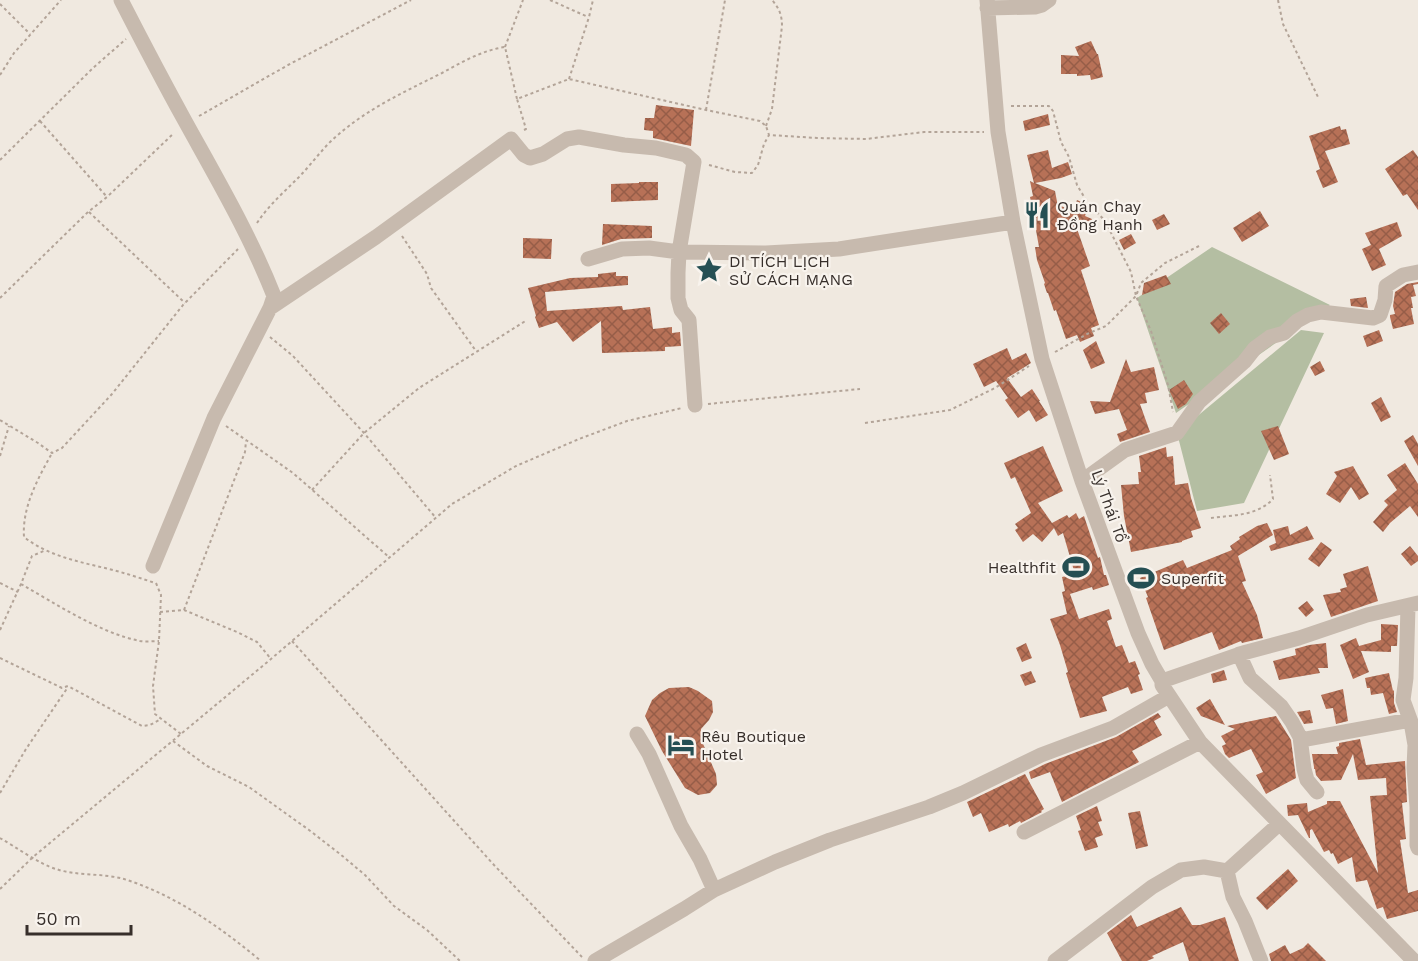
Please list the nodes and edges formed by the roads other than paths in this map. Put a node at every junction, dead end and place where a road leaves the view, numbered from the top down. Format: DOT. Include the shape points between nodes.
graph roads {
  1 [pos="121,0"];
  2 [pos="1049,0"];
  3 [pos="987,4"];
  4 [pos="1013,222"];
  5 [pos="679,252"];
  6 [pos="588,259"];
  7 [pos="1418,272"];
  8 [pos="270,308"];
  9 [pos="695,405"];
  10 [pos="1082,481"];
  11 [pos="153,566"];
  12 [pos="1413,604"];
  13 [pos="1239,654"];
  14 [pos="1162,681"];
  15 [pos="1169,696"];
  16 [pos="1413,720"];
  17 [pos="637,734"];
  18 [pos="1301,740"];
  19 [pos="1200,742"];
  20 [pos="1317,792"];
  21 [pos="1279,824"];
  22 [pos="1024,832"];
  23 [pos="1418,848"];
  24 [pos="1227,871"];
  25 [pos="714,890"];
  26 [pos="595,961"];
  27 [pos="1055,961"];
  28 [pos="1261,961"];
  29 [pos="1414,961"];
  1 -- 8 [label="street" via="261,266 274,296"];
  2 -- 3 [label="street" via="1035,7"];
  3 -- 4 [label="street, Lý Thái Tổ" via="998,132"];
  4 -- 5 [label="street" via="839,249"];
  4 -- 10 [label="street, Lý Thái Tổ" via="1042,358"];
  5 -- 6 [label="street" via="622,249"];
  5 -- 8 [label="street" via="694,162 686,155 579,137 530,158 511,139"];
  5 -- 9 [label="street" via="678,298 689,320"];
  7 -- 10 [label="street" via="1403,275 1386,286 1380,315 1373,318 1321,312 1308,315 1284,333 1270,337 1199,402 1177,433 1125,450"];
  8 -- 11 [label="street" via="214,418"];
  10 -- 14 [label="street, Lý Thái Tổ" via="1138,633"];
  12 -- 13 [label="street"];
  12 -- 16 [label="street" via="1403,700"];
  13 -- 14 [label="street"];
  13 -- 18 [label="street" via="1250,678 1281,706"];
  14 -- 15 [label="street, Lý Thái Tổ"];
  15 -- 19 [label="street, Lý Thái Tổ"];
  15 -- 25 [label="street" via="1113,728 1041,755 938,804 830,840"];
  16 -- 18 [label="street"];
  16 -- 23 [label="street"];
  17 -- 25 [label="street"];
  18 -- 20 [label="street" via="1307,780"];
  19 -- 21 [label="street, Lý Thái Tổ"];
  19 -- 22 [label="street"];
  21 -- 24 [label="street"];
  21 -- 29 [label="street, Lý Thái Tổ"];
  24 -- 27 [label="street" via="1204,867 1181,870 1152,887"];
  24 -- 28 [label="street" via="1233,897"];
  25 -- 26 [label="street"];
}
